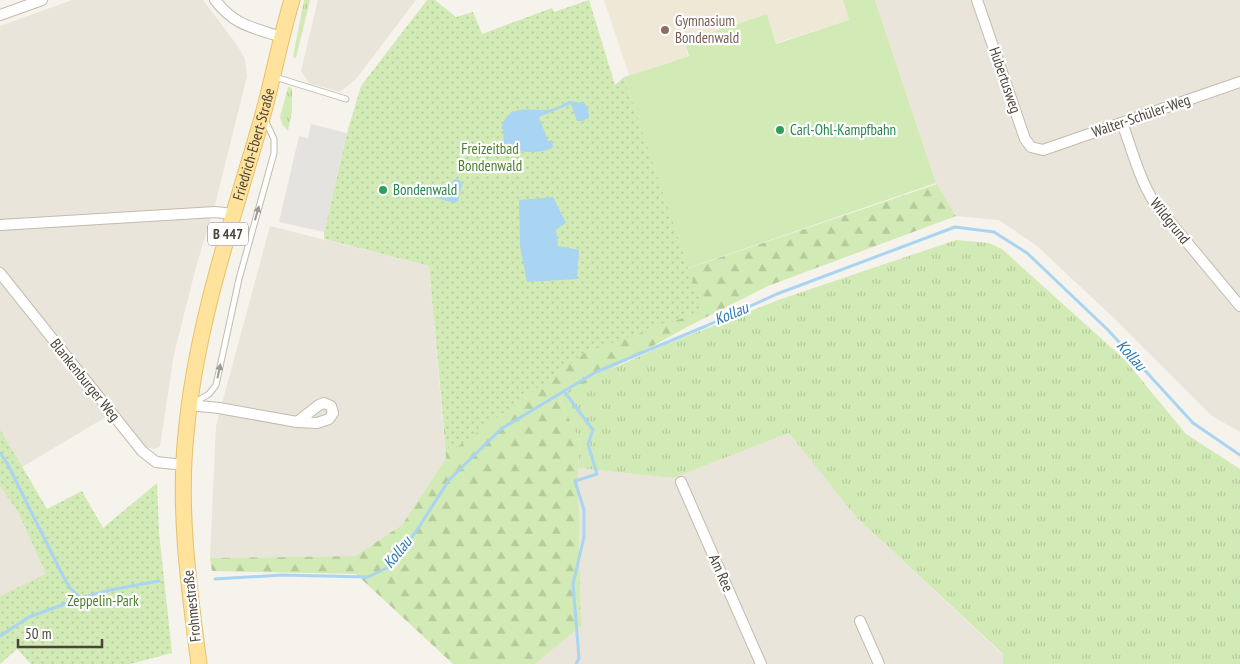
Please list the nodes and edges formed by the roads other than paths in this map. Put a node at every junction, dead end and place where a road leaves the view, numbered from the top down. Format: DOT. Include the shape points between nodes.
graph roads {
  1 [pos="42,0"];
  2 [pos="215,0"];
  3 [pos="292,0"];
  4 [pos="977,0"];
  5 [pos="0,15"];
  6 [pos="281,37"];
  7 [pos="272,76"];
  8 [pos="1240,82"];
  9 [pos="346,99"];
  10 [pos="263,116"];
  11 [pos="1122,123"];
  12 [pos="1043,150"];
  13 [pos="233,214"];
  14 [pos="0,225"];
  15 [pos="0,273"];
  16 [pos="1240,306"];
  17 [pos="189,405"];
  18 [pos="297,422"];
  19 [pos="184,465"];
  20 [pos="681,482"];
  21 [pos="185,547"];
  22 [pos="860,621"];
  23 [pos="198,664"];
  24 [pos="761,664"];
  25 [pos="878,664"];
  1 -- 5 [label="street"];
  2 -- 6 [label="street" via="237,22"];
  3 -- 6 [label="main road, Friedrich-Ebert-Straße / B 447"];
  4 -- 12 [label="street, Hubertusweg" via="1025,139 1032,147"];
  6 -- 7 [label="main road, Friedrich-Ebert-Straße / B 447"];
  7 -- 9 [label="lane"];
  7 -- 10 [label="main road, Friedrich-Ebert-Straße / B 447"];
  8 -- 11 [label="street, Walter-Schüler-Weg"];
  10 -- 13 [label="main road, Friedrich-Ebert-Straße / B 447"];
  17 -- 10 [label="lane, one-way" via="209,394 216,385 239,279 274,154 274,139"];
  11 -- 12 [label="street, Walter-Schüler-Weg"];
  11 -- 16 [label="street, Wildgrund" via="1148,194 1159,212 1171,222"];
  13 -- 14 [label="street" via="214,212"];
  13 -- 17 [label="main road, Friedrich-Ebert-Straße / B 447" via="198,353"];
  15 -- 19 [label="street, Blankenburger Weg" via="142,451 156,462"];
  17 -- 18 [label="street"];
  17 -- 19 [label="main road, Friedrich-Ebert-Straße / B 447"];
  19 -- 21 [label="main road, Friedrich-Ebert-Straße / B 447"];
  20 -- 24 [label="street, Am Ree"];
  21 -- 23 [label="main road, Frohmestraße / B 447"];
  22 -- 25 [label="street"];
}
